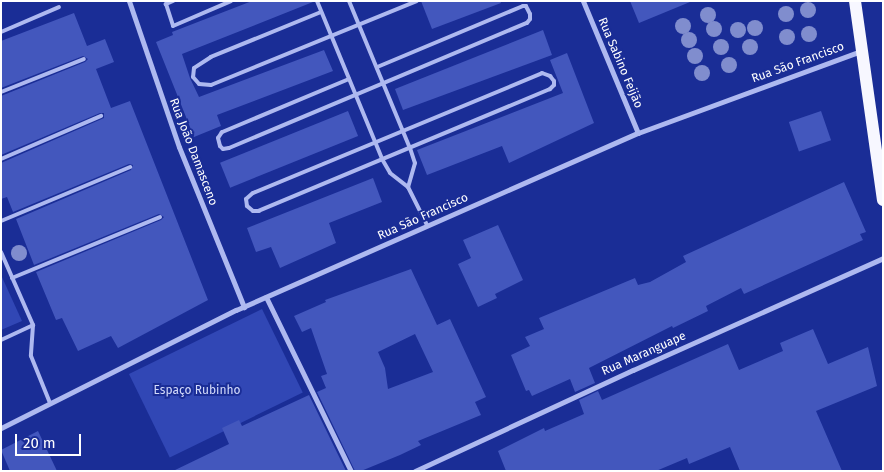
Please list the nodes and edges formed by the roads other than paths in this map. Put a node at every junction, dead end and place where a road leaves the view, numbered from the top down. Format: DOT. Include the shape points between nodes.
graph roads {
  1 [pos="129,1"];
  2 [pos="173,1"];
  3 [pos="231,1"];
  4 [pos="317,1"];
  5 [pos="349,1"];
  6 [pos="417,1"];
  7 [pos="583,1"];
  8 [pos="856,1"];
  9 [pos="59,7"];
  10 [pos="322,12"];
  11 [pos="359,26"];
  12 [pos="1,32"];
  13 [pos="332,37"];
  14 [pos="863,50"];
  15 [pos="84,59"];
  16 [pos="377,67"];
  17 [pos="349,79"];
  18 [pos="383,84"];
  19 [pos="1,92"];
  20 [pos="356,95"];
  21 [pos="101,116"];
  22 [pos="403,130"];
  23 [pos="638,132"];
  24 [pos="375,142"];
  25 [pos="410,148"];
  26 [pos="1,159"];
  27 [pos="382,159"];
  28 [pos="130,167"];
  29 [pos="408,187"];
  30 [pos="883,200"];
  31 [pos="160,217"];
  32 [pos="1,221"];
  33 [pos="427,226"];
  34 [pos="1,252"];
  35 [pos="883,258"];
  36 [pos="12,278"];
  37 [pos="266,297"];
  38 [pos="244,307"];
  39 [pos="33,325"];
  40 [pos="1,340"];
  41 [pos="50,403"];
  42 [pos="1,428"];
  43 [pos="351,471"];
  44 [pos="416,471"];
  1 -- 38 [label="street, Rua João Damasceno" via="179,147"];
  2 -- 3 [label="lane" via="166,4 173,26"];
  4 -- 10 [label="lane"];
  5 -- 11 [label="lane"];
  6 -- 11 [label="lane"];
  7 -- 23 [label="street, Rua Sabino Feijão"];
  8 -- 14 [label="main road"];
  9 -- 12 [label="lane"];
  10 -- 13 [label="lane"];
  10 -- 13 [label="lane" via="211,57 194,68 194,76 199,84 211,85"];
  11 -- 13 [label="lane"];
  11 -- 16 [label="lane"];
  13 -- 17 [label="lane"];
  14 -- 23 [label="street, Rua São Francisco"];
  14 -- 30 [label="main road"];
  15 -- 19 [label="lane"];
  16 -- 18 [label="lane"];
  16 -- 18 [label="lane" via="515,9 526,6 529,9 530,19 526,23"];
  17 -- 20 [label="lane"];
  17 -- 20 [label="lane" via="222,132 218,144 222,149 229,148"];
  18 -- 20 [label="lane"];
  18 -- 22 [label="lane"];
  20 -- 24 [label="lane"];
  21 -- 26 [label="lane"];
  22 -- 24 [label="lane"];
  22 -- 25 [label="lane"];
  22 -- 25 [label="lane" via="542,73 554,81 550,89"];
  23 -- 33 [label="street, Rua São Francisco"];
  24 -- 27 [label="lane"];
  24 -- 27 [label="lane" via="253,193 246,199 247,206 259,211"];
  25 -- 27 [label="lane"];
  25 -- 29 [label="lane" via="415,163"];
  27 -- 29 [label="lane" via="390,173"];
  28 -- 32 [label="lane"];
  29 -- 33 [label="lane"];
  31 -- 36 [label="lane"];
  33 -- 37 [label="street, Rua São Francisco"];
  34 -- 36 [label="lane"];
  35 -- 44 [label="street, Rua Maranguape"];
  36 -- 39 [label="lane"];
  37 -- 38 [label="street, Rua São Francisco"];
  37 -- 43 [label="street"];
  38 -- 41 [label="street, Rua São Francisco"];
  39 -- 40 [label="lane"];
  39 -- 41 [label="lane" via="31,356"];
  41 -- 42 [label="street, Rua São Francisco"];
}
